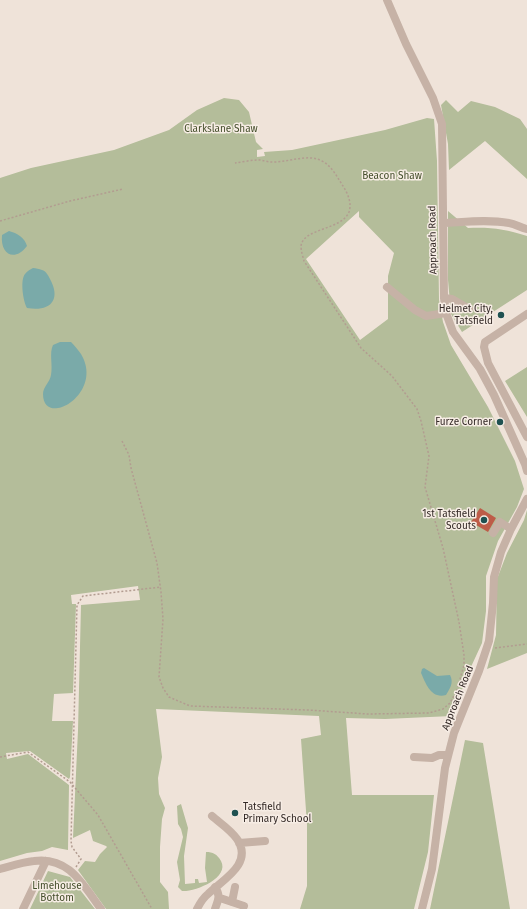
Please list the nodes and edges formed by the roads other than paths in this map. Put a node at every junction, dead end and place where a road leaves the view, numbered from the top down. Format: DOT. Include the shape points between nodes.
graph roads {
  1 [pos="387,0"];
  2 [pos="443,223"];
  3 [pos="527,229"];
  4 [pos="387,287"];
  5 [pos="444,298"];
  6 [pos="469,308"];
  7 [pos="446,313"];
  8 [pos="527,314"];
  9 [pos="527,437"];
  10 [pos="527,471"];
  11 [pos="527,499"];
  12 [pos="511,529"];
  13 [pos="493,533"];
  14 [pos="448,755"];
  15 [pos="414,758"];
  16 [pos="212,816"];
  17 [pos="265,841"];
  18 [pos="239,843"];
  19 [pos="46,861"];
  20 [pos="0,869"];
  21 [pos="235,887"];
  22 [pos="216,888"];
  23 [pos="220,898"];
  24 [pos="232,902"];
  25 [pos="244,906"];
  26 [pos="23,909"];
  27 [pos="101,909"];
  28 [pos="197,909"];
  29 [pos="216,909"];
  30 [pos="422,909"];
  1 -- 2 [label="street, Approach Road" via="434,98 442,124"];
  2 -- 3 [label="street" via="499,221"];
  2 -- 5 [label="street, Approach Road"];
  4 -- 7 [label="street" via="426,316"];
  5 -- 6 [label="street" via="452,299"];
  5 -- 7 [label="street, Approach Road"];
  7 -- 10 [label="street, Approach Road" via="453,332 480,369 494,395"];
  8 -- 9 [label="street" via="484,342 484,347 488,363"];
  11 -- 12 [label="street, Approach Road"];
  12 -- 13 [label="street" via="500,522"];
  12 -- 14 [label="street, Approach Road" via="494,577 488,646"];
  14 -- 15 [label="street"];
  14 -- 30 [label="street, Approach Road" via="432,869"];
  16 -- 18 [label="street"];
  17 -- 18 [label="street"];
  18 -- 22 [label="street" via="241,853 236,868"];
  19 -- 20 [label="street" via="34,861"];
  19 -- 26 [label="street"];
  19 -- 27 [label="street" via="66,867 72,872"];
  21 -- 24 [label="street"];
  22 -- 23 [label="street"];
  22 -- 28 [label="street" via="204,898"];
  23 -- 24 [label="street"];
  23 -- 29 [label="street"];
  24 -- 25 [label="street"];
}
